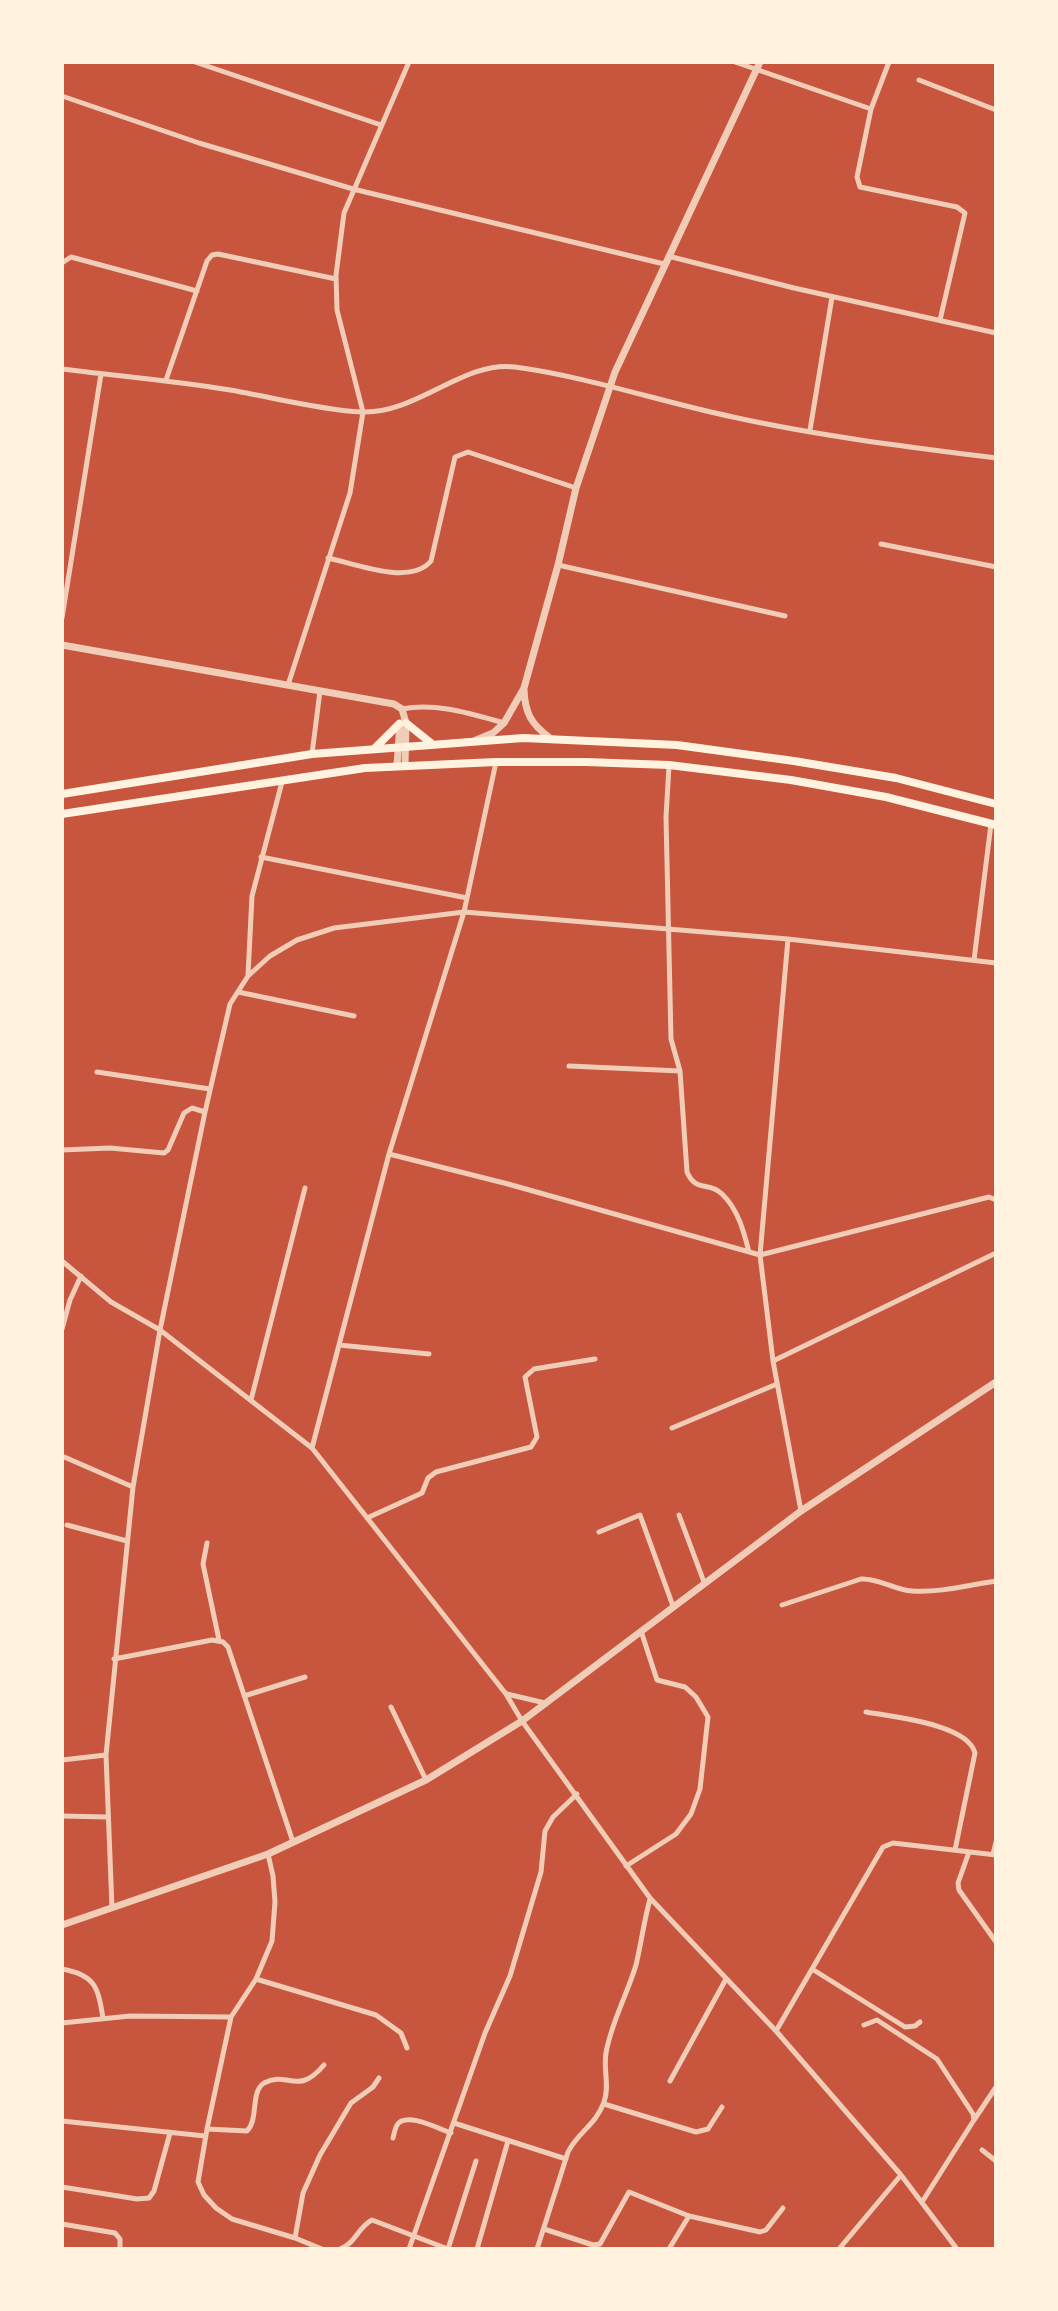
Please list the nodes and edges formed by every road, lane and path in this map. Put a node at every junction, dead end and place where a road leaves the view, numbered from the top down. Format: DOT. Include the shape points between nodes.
graph roads {
  1 [pos="195,62"];
  2 [pos="409,62"];
  3 [pos="735,62"];
  4 [pos="889,62"];
  5 [pos="758,66"];
  6 [pos="919,80"];
  7 [pos="62,96"];
  8 [pos="871,109"];
  9 [pos="996,110"];
  10 [pos="381,125"];
  11 [pos="353,189"];
  12 [pos="668,256"];
  13 [pos="62,263"];
  14 [pos="664,264"];
  15 [pos="336,279"];
  16 [pos="197,291"];
  17 [pos="832,297"];
  18 [pos="940,320"];
  19 [pos="996,333"];
  20 [pos="62,369"];
  21 [pos="101,374"];
  22 [pos="166,380"];
  23 [pos="610,387"];
  24 [pos="363,412"];
  25 [pos="810,430"];
  26 [pos="996,458"];
  27 [pos="576,488"];
  28 [pos="881,544"];
  29 [pos="328,558"];
  30 [pos="558,565"];
  31 [pos="996,567"];
  32 [pos="785,616"];
  33 [pos="62,618"];
  34 [pos="62,645"];
  35 [pos="288,685"];
  36 [pos="524,688"];
  37 [pos="320,691"];
  38 [pos="403,717"];
  39 [pos="504,723"];
  40 [pos="550,738"];
  41 [pos="476,740"];
  42 [pos="431,743"];
  43 [pos="402,746"];
  44 [pos="375,748"];
  45 [pos="312,754"];
  46 [pos="496,762"];
  47 [pos="401,765"];
  48 [pos="669,765"];
  49 [pos="282,780"];
  50 [pos="62,794"];
  51 [pos="996,804"];
  52 [pos="62,814"];
  53 [pos="993,825"];
  54 [pos="261,857"];
  55 [pos="467,898"];
  56 [pos="464,912"];
  57 [pos="669,930"];
  58 [pos="788,939"];
  59 [pos="974,960"];
  60 [pos="996,963"];
  61 [pos="248,976"];
  62 [pos="238,992"];
  63 [pos="354,1016"];
  64 [pos="569,1066"];
  65 [pos="680,1071"];
  66 [pos="97,1072"];
  67 [pos="210,1089"];
  68 [pos="205,1112"];
  69 [pos="62,1150"];
  70 [pos="389,1154"];
  71 [pos="305,1188"];
  72 [pos="996,1200"];
  73 [pos="749,1252"];
  74 [pos="996,1253"];
  75 [pos="760,1255"];
  76 [pos="62,1261"];
  77 [pos="81,1276"];
  78 [pos="62,1329"];
  79 [pos="160,1330"];
  80 [pos="339,1345"];
  81 [pos="429,1354"];
  82 [pos="595,1359"];
  83 [pos="773,1361"];
  84 [pos="996,1382"];
  85 [pos="777,1384"];
  86 [pos="251,1401"];
  87 [pos="672,1428"];
  88 [pos="312,1448"];
  89 [pos="62,1456"];
  90 [pos="133,1487"];
  91 [pos="801,1511"];
  92 [pos="679,1515"];
  93 [pos="367,1518"];
  94 [pos="67,1525"];
  95 [pos="599,1532"];
  96 [pos="127,1541"];
  97 [pos="207,1543"];
  98 [pos="996,1581"];
  99 [pos="704,1582"];
  100 [pos="782,1605"];
  101 [pos="673,1606"];
  102 [pos="640,1630"];
  103 [pos="219,1640"];
  104 [pos="114,1659"];
  105 [pos="305,1677"];
  106 [pos="506,1694"];
  107 [pos="244,1696"];
  108 [pos="545,1703"];
  109 [pos="391,1707"];
  110 [pos="866,1712"];
  111 [pos="522,1721"];
  112 [pos="106,1755"];
  113 [pos="62,1760"];
  114 [pos="426,1780"];
  115 [pos="577,1794"];
  116 [pos="62,1816"];
  117 [pos="107,1817"];
  118 [pos="996,1842"];
  119 [pos="293,1843"];
  120 [pos="955,1850"];
  121 [pos="969,1852"];
  122 [pos="268,1854"];
  123 [pos="994,1854"];
  124 [pos="626,1866"];
  125 [pos="650,1898"];
  126 [pos="112,1909"];
  127 [pos="62,1925"];
  128 [pos="996,1942"];
  129 [pos="62,1969"];
  130 [pos="812,1969"];
  131 [pos="256,1979"];
  132 [pos="726,1979"];
  133 [pos="231,2017"];
  134 [pos="103,2018"];
  135 [pos="920,2022"];
  136 [pos="62,2023"];
  137 [pos="864,2025"];
  138 [pos="776,2031"];
  139 [pos="407,2048"];
  140 [pos="324,2065"];
  141 [pos="379,2078"];
  142 [pos="670,2081"];
  143 [pos="996,2087"];
  144 [pos="604,2104"];
  145 [pos="722,2107"];
  146 [pos="974,2120"];
  147 [pos="62,2121"];
  148 [pos="454,2123"];
  149 [pos="206,2132"];
  150 [pos="170,2133"];
  151 [pos="451,2133"];
  152 [pos="393,2138"];
  153 [pos="508,2141"];
  154 [pos="982,2150"];
  155 [pos="566,2159"];
  156 [pos="476,2161"];
  157 [pos="996,2161"];
  158 [pos="901,2175"];
  159 [pos="62,2187"];
  160 [pos="922,2202"];
  161 [pos="783,2208"];
  162 [pos="689,2216"];
  163 [pos="62,2224"];
  164 [pos="544,2229"];
  165 [pos="414,2236"];
  166 [pos="295,2238"];
  167 [pos="120,2249"];
  168 [pos="322,2249"];
  169 [pos="340,2249"];
  170 [pos="409,2249"];
  171 [pos="448,2249"];
  172 [pos="477,2249"];
  173 [pos="537,2249"];
  174 [pos="669,2249"];
  175 [pos="839,2249"];
  176 [pos="957,2249"];
  1 -- 10 [label="street"];
  2 -- 10 [label="street"];
  3 -- 5 [label="street"];
  4 -- 8 [label="street"];
  5 -- 8 [label="street"];
  5 -- 12 [label="street"];
  6 -- 9 [label="street"];
  7 -- 11 [label="street"];
  8 -- 18 [label="street" via="857,177 860,187 957,207 966,217"];
  10 -- 11 [label="street"];
  11 -- 14 [label="street"];
  11 -- 15 [label="street" via="344,213"];
  12 -- 14 [label="street"];
  12 -- 17 [label="street"];
  13 -- 16 [label="street" via="71,257"];
  14 -- 23 [label="street"];
  15 -- 16 [label="street" via="218,254 207,261"];
  15 -- 24 [label="street" via="337,310"];
  16 -- 22 [label="street"];
  17 -- 18 [label="street"];
  17 -- 25 [label="street"];
  18 -- 19 [label="street"];
  20 -- 21 [label="street"];
  21 -- 22 [label="street"];
  21 -- 33 [label="street"];
  22 -- 24 [label="street"];
  23 -- 24 [label="street" via="513,366 487,368 415,400"];
  23 -- 25 [label="street" via="735,418"];
  23 -- 27 [label="street"];
  24 -- 29 [label="street" via="350,493"];
  25 -- 26 [label="street"];
  27 -- 29 [label="street" via="463,452 455,457 431,561 424,569 396,573"];
  27 -- 30 [label="street"];
  28 -- 31 [label="street"];
  29 -- 35 [label="street"];
  30 -- 32 [label="street"];
  30 -- 36 [label="street"];
  34 -- 35 [label="street"];
  35 -- 37 [label="street"];
  36 -- 39 [label="street"];
  36 -- 40 [label="street" via="529,719"];
  37 -- 38 [label="street" via="394,704"];
  37 -- 45 [label="street"];
  38 -- 39 [label="street" via="416,707"];
  38 -- 42 [label="main road"];
  38 -- 43 [label="street"];
  38 -- 44 [label="main road"];
  39 -- 41 [label="street"];
  40 -- 41 [label="main road"];
  40 -- 51 [label="main road" via="677,745 794,761 896,778"];
  41 -- 42 [label="main road"];
  42 -- 43 [label="main road"];
  43 -- 44 [label="main road"];
  43 -- 47 [label="street"];
  44 -- 45 [label="main road"];
  45 -- 50 [label="main road"];
  46 -- 47 [label="main road"];
  46 -- 48 [label="main road"];
  46 -- 55 [label="street"];
  47 -- 49 [label="main road"];
  48 -- 53 [label="main road" via="886,797"];
  48 -- 57 [label="street"];
  49 -- 52 [label="main road"];
  49 -- 54 [label="street"];
  53 -- 59 [label="street"];
  54 -- 55 [label="street"];
  54 -- 61 [label="street" via="252,896"];
  55 -- 56 [label="street"];
  56 -- 57 [label="street"];
  56 -- 61 [label="street" via="334,928 297,940"];
  56 -- 70 [label="street"];
  57 -- 58 [label="street"];
  57 -- 65 [label="street" via="671,1039"];
  58 -- 59 [label="street"];
  58 -- 75 [label="street"];
  59 -- 60 [label="street"];
  61 -- 62 [label="street"];
  62 -- 63 [label="street"];
  62 -- 67 [label="street" via="230,1004"];
  64 -- 65 [label="street"];
  65 -- 73 [label="street" via="690,1180 724,1195 737,1214"];
  66 -- 67 [label="street"];
  67 -- 68 [label="street"];
  68 -- 69 [label="street" via="187,1110 164,1153"];
  68 -- 79 [label="street"];
  70 -- 73 [label="street"];
  70 -- 80 [label="street"];
  71 -- 86 [label="street"];
  72 -- 75 [label="street" via="989,1197"];
  73 -- 75 [label="street"];
  74 -- 83 [label="street"];
  75 -- 83 [label="street"];
  76 -- 77 [label="street"];
  77 -- 78 [label="street"];
  77 -- 79 [label="street" via="111,1302"];
  79 -- 86 [label="street"];
  79 -- 90 [label="street"];
  80 -- 81 [label="street"];
  80 -- 88 [label="street"];
  82 -- 93 [label="street" via="526,1374 537,1437 531,1447 436,1472 422,1493"];
  83 -- 85 [label="street"];
  84 -- 91 [label="street"];
  85 -- 87 [label="street"];
  85 -- 91 [label="street"];
  86 -- 88 [label="street"];
  88 -- 93 [label="street"];
  89 -- 90 [label="street"];
  90 -- 96 [label="street"];
  91 -- 99 [label="street"];
  92 -- 99 [label="street"];
  93 -- 106 [label="street"];
  94 -- 96 [label="street"];
  95 -- 101 [label="street" via="640,1515"];
  96 -- 104 [label="street"];
  97 -- 103 [label="street" via="203,1564"];
  98 -- 100 [label="street" via="907,1591 861,1579"];
  99 -- 101 [label="street"];
  101 -- 102 [label="street"];
  102 -- 108 [label="street"];
  102 -- 124 [label="street" via="657,1680 685,1687 708,1717 700,1789 691,1814 676,1834"];
  103 -- 104 [label="street"];
  103 -- 107 [label="street" via="228,1647"];
  104 -- 112 [label="street"];
  105 -- 107 [label="street"];
  106 -- 108 [label="street"];
  106 -- 111 [label="street"];
  107 -- 119 [label="street"];
  108 -- 111 [label="street"];
  109 -- 114 [label="street"];
  110 -- 120 [label="street" via="949,1730 970,1742 975,1753"];
  111 -- 114 [label="street"];
  111 -- 115 [label="street"];
  112 -- 113 [label="street"];
  112 -- 117 [label="street"];
  114 -- 119 [label="street"];
  115 -- 124 [label="street"];
  115 -- 148 [label="street" via="545,1831 541,1872 522,1939"];
  116 -- 117 [label="street"];
  117 -- 126 [label="street"];
  118 -- 123 [label="street"];
  119 -- 122 [label="street"];
  120 -- 121 [label="street"];
  120 -- 130 [label="street" via="893,1843 883,1847"];
  121 -- 123 [label="street"];
  121 -- 128 [label="street" via="959,1890"];
  122 -- 126 [label="street"];
  122 -- 131 [label="street" via="275,1924"];
  124 -- 125 [label="street"];
  125 -- 132 [label="street"];
  125 -- 144 [label="street" via="606,2055"];
  126 -- 127 [label="street"];
  129 -- 134 [label="street" via="92,1981"];
  130 -- 135 [label="street" via="905,2027"];
  130 -- 138 [label="street"];
  131 -- 133 [label="street"];
  131 -- 139 [label="street" via="376,2015 401,2033"];
  132 -- 138 [label="street"];
  132 -- 142 [label="street"];
  133 -- 134 [label="street"];
  133 -- 149 [label="street"];
  134 -- 136 [label="street"];
  137 -- 146 [label="street" via="877,2020 929,2052"];
  138 -- 158 [label="street"];
  140 -- 149 [label="street" via="302,2082 263,2084 247,2131"];
  141 -- 166 [label="street" via="351,2103 320,2155 303,2193"];
  143 -- 146 [label="street"];
  144 -- 145 [label="street" via="696,2132 708,2129"];
  144 -- 155 [label="street"];
  146 -- 160 [label="street"];
  147 -- 150 [label="street"];
  148 -- 151 [label="street"];
  148 -- 153 [label="street"];
  149 -- 150 [label="street"];
  149 -- 166 [label="street" via="198,2182 204,2195 232,2219"];
  150 -- 159 [label="street" via="149,2198"];
  151 -- 152 [label="street" via="404,2120"];
  151 -- 165 [label="street"];
  153 -- 155 [label="street"];
  153 -- 172 [label="street"];
  154 -- 157 [label="street"];
  155 -- 164 [label="street"];
  156 -- 171 [label="street"];
  158 -- 160 [label="street"];
  158 -- 175 [label="street"];
  160 -- 176 [label="street"];
  161 -- 162 [label="street" via="760,2232"];
  162 -- 164 [label="street" via="629,2192 600,2244"];
  162 -- 174 [label="street"];
  163 -- 167 [label="street" via="115,2233"];
  164 -- 173 [label="street"];
  165 -- 169 [label="street" via="372,2220"];
  165 -- 170 [label="street"];
  165 -- 171 [label="street"];
  166 -- 168 [label="street"];
}
